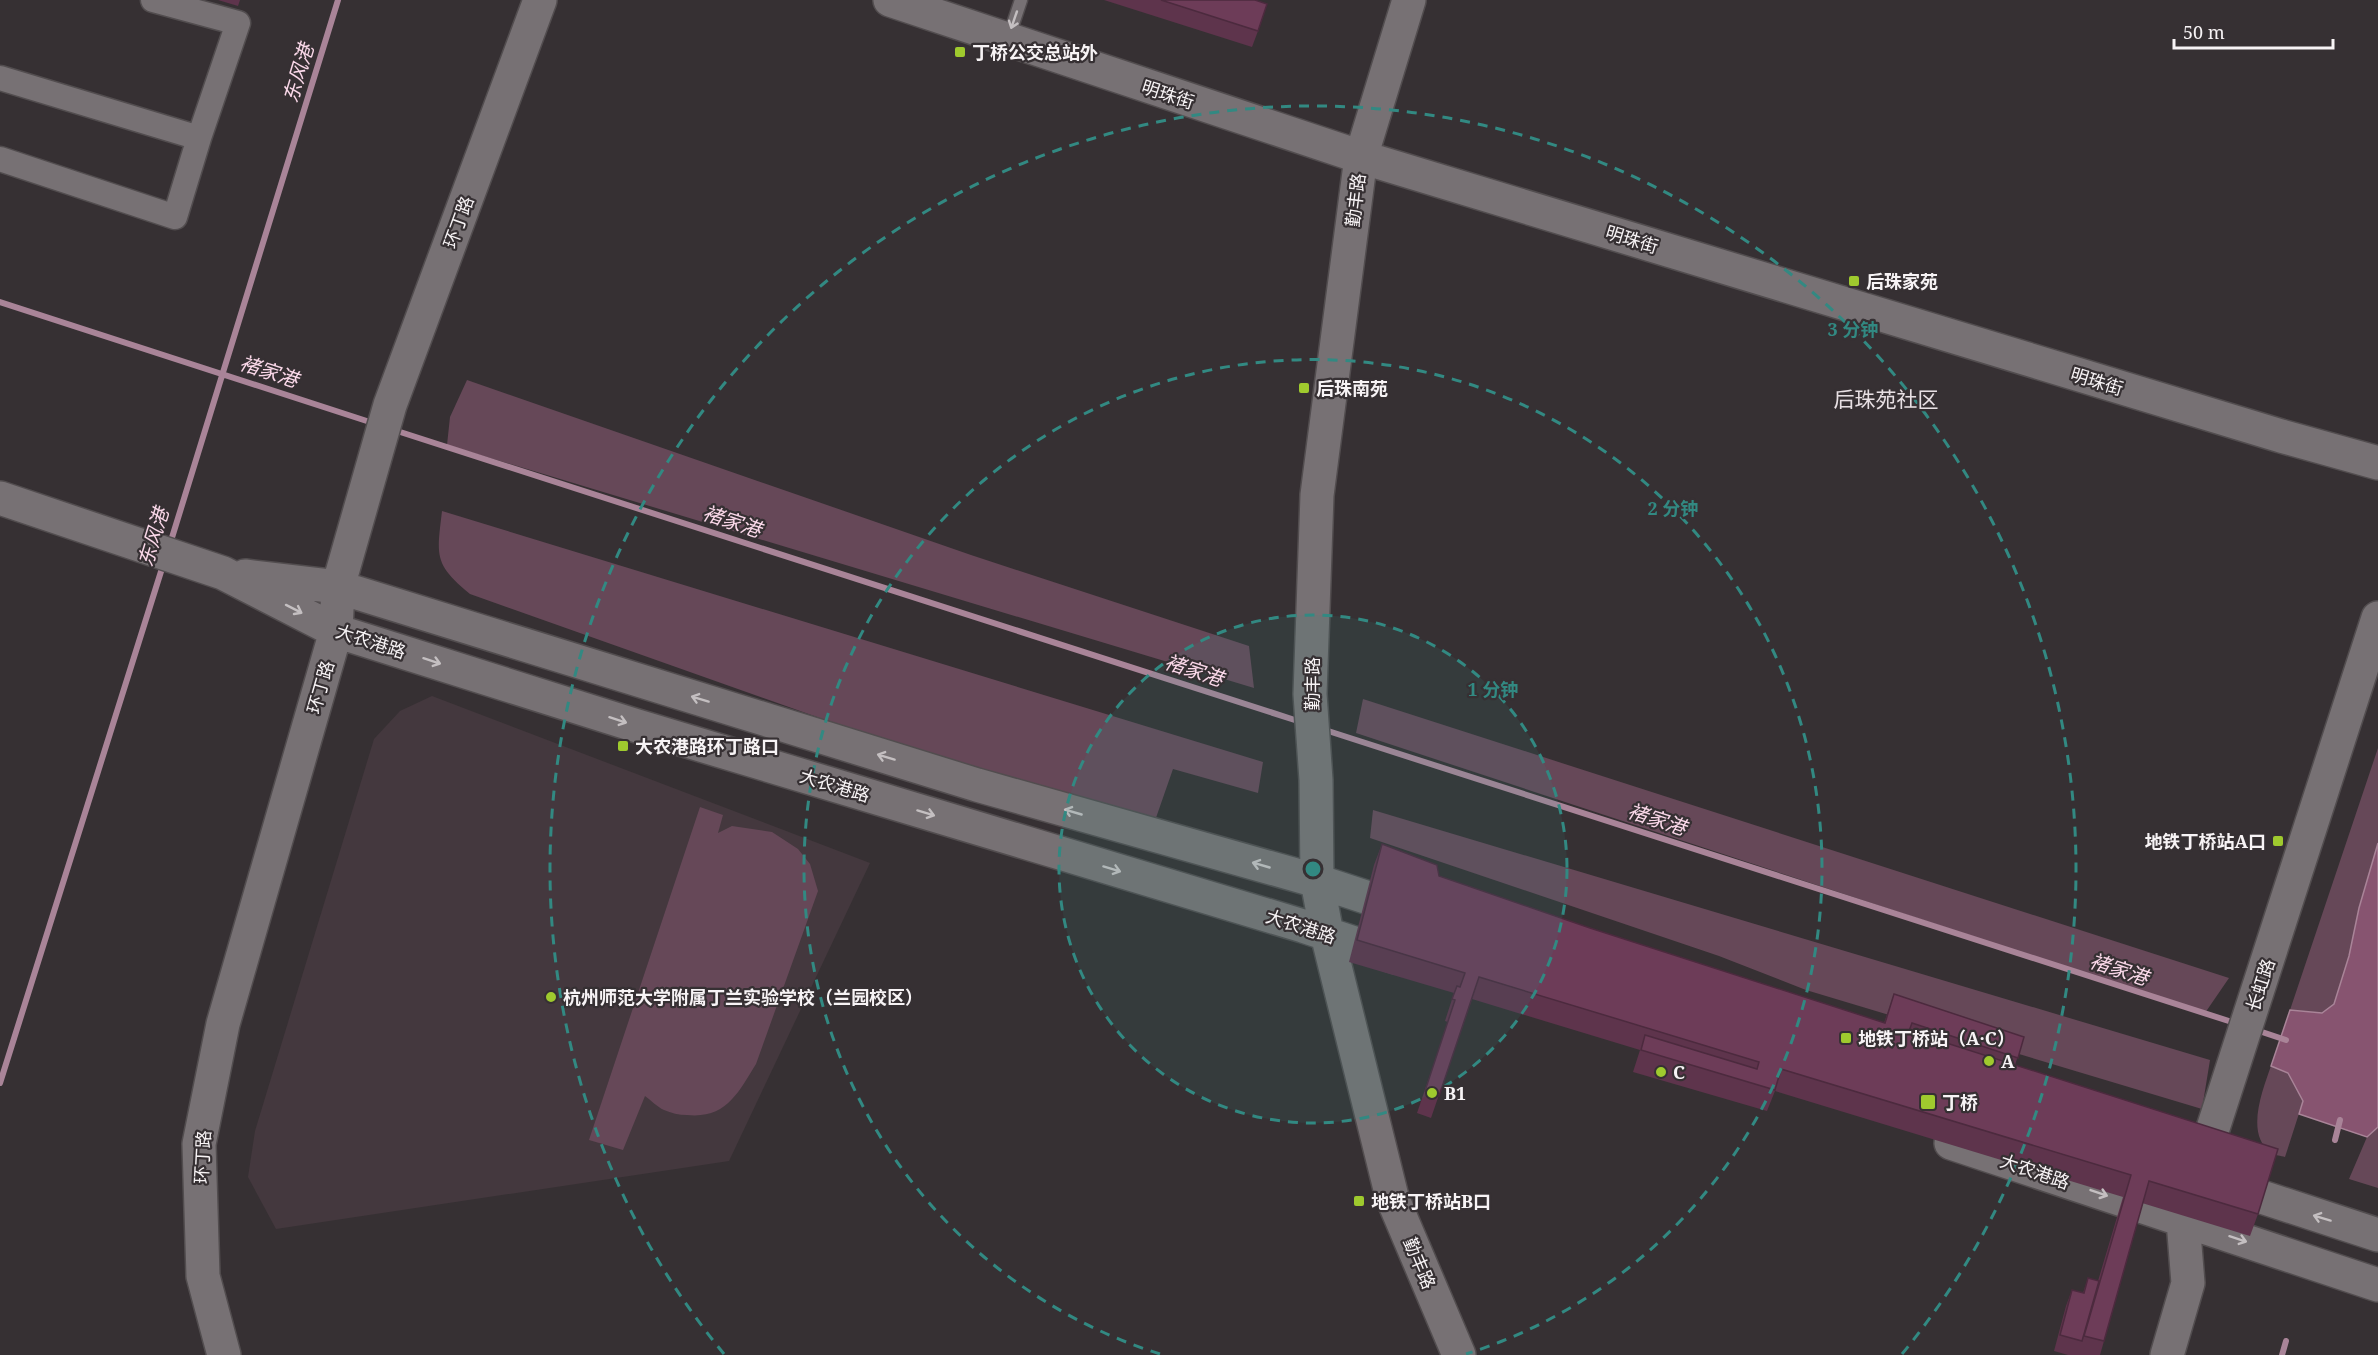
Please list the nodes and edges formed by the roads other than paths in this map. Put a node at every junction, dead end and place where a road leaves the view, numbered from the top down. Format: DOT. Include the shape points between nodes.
graph roads {
  1 [pos="153,0"];
  2 [pos="540,0"];
  3 [pos="890,0"];
  4 [pos="1021,0"];
  5 [pos="1409,0"];
  6 [pos="1007,41"];
  7 [pos="0,78"];
  8 [pos="199,138"];
  9 [pos="1361,158"];
  10 [pos="0,159"];
  11 [pos="2378,463"];
  12 [pos="0,498"];
  13 [pos="223,573"];
  14 [pos="338,587"];
  15 [pos="2378,618"];
  16 [pos="336,631"];
  17 [pos="1317,881"];
  18 [pos="1430,919"];
  19 [pos="1327,934"];
  20 [pos="1428,968"];
  21 [pos="1924,1134"];
  22 [pos="2186,1172"];
  23 [pos="2183,1221"];
  24 [pos="2378,1235"];
  25 [pos="2378,1285"];
  26 [pos="224,1355"];
  27 [pos="1459,1355"];
  28 [pos="2167,1355"];
  1 -- 8 [label="street" via="238,23"];
  2 -- 14 [label="main road, 环丁路" via="390,405"];
  3 -- 6 [label="main road, 明珠街"];
  4 -- 6 [label="lane, one-way"];
  5 -- 9 [label="main road, 勤丰路"];
  6 -- 9 [label="main road, 明珠街"];
  7 -- 8 [label="street"];
  8 -- 10 [label="street" via="175,217"];
  9 -- 11 [label="main road, 明珠街"];
  9 -- 17 [label="main road, 勤丰路" via="1317,495 1310,694"];
  12 -- 13 [label="main road, 大农港路"];
  13 -- 14 [label="main road, 大农港路"];
  13 -- 16 [label="main road, 大农港路, one-way"];
  14 -- 16 [label="main road, 环丁路"];
  17 -- 14 [label="main road, 大农港路, one-way" via="977,785"];
  15 -- 22 [label="main road, 长虹路" via="2246,1027"];
  16 -- 19 [label="main road, 大农港路, one-way"];
  16 -- 26 [label="main road, 环丁路" via="223,1024 199,1144 203,1276"];
  17 -- 18 [label="main road, 大农港路"];
  17 -- 19 [label="main road, 勤丰路"];
  19 -- 20 [label="main road, 大农港路"];
  19 -- 27 [label="main road, 勤丰路" via="1392,1197"];
  21 -- 23 [label="main road, 大农港路, one-way"];
  22 -- 23 [label="main road, 长虹路"];
  24 -- 22 [label="main road, one-way"];
  23 -- 25 [label="main road, 大农港路, one-way"];
  23 -- 28 [label="main road, 长虹路" via="2188,1282"];
}
